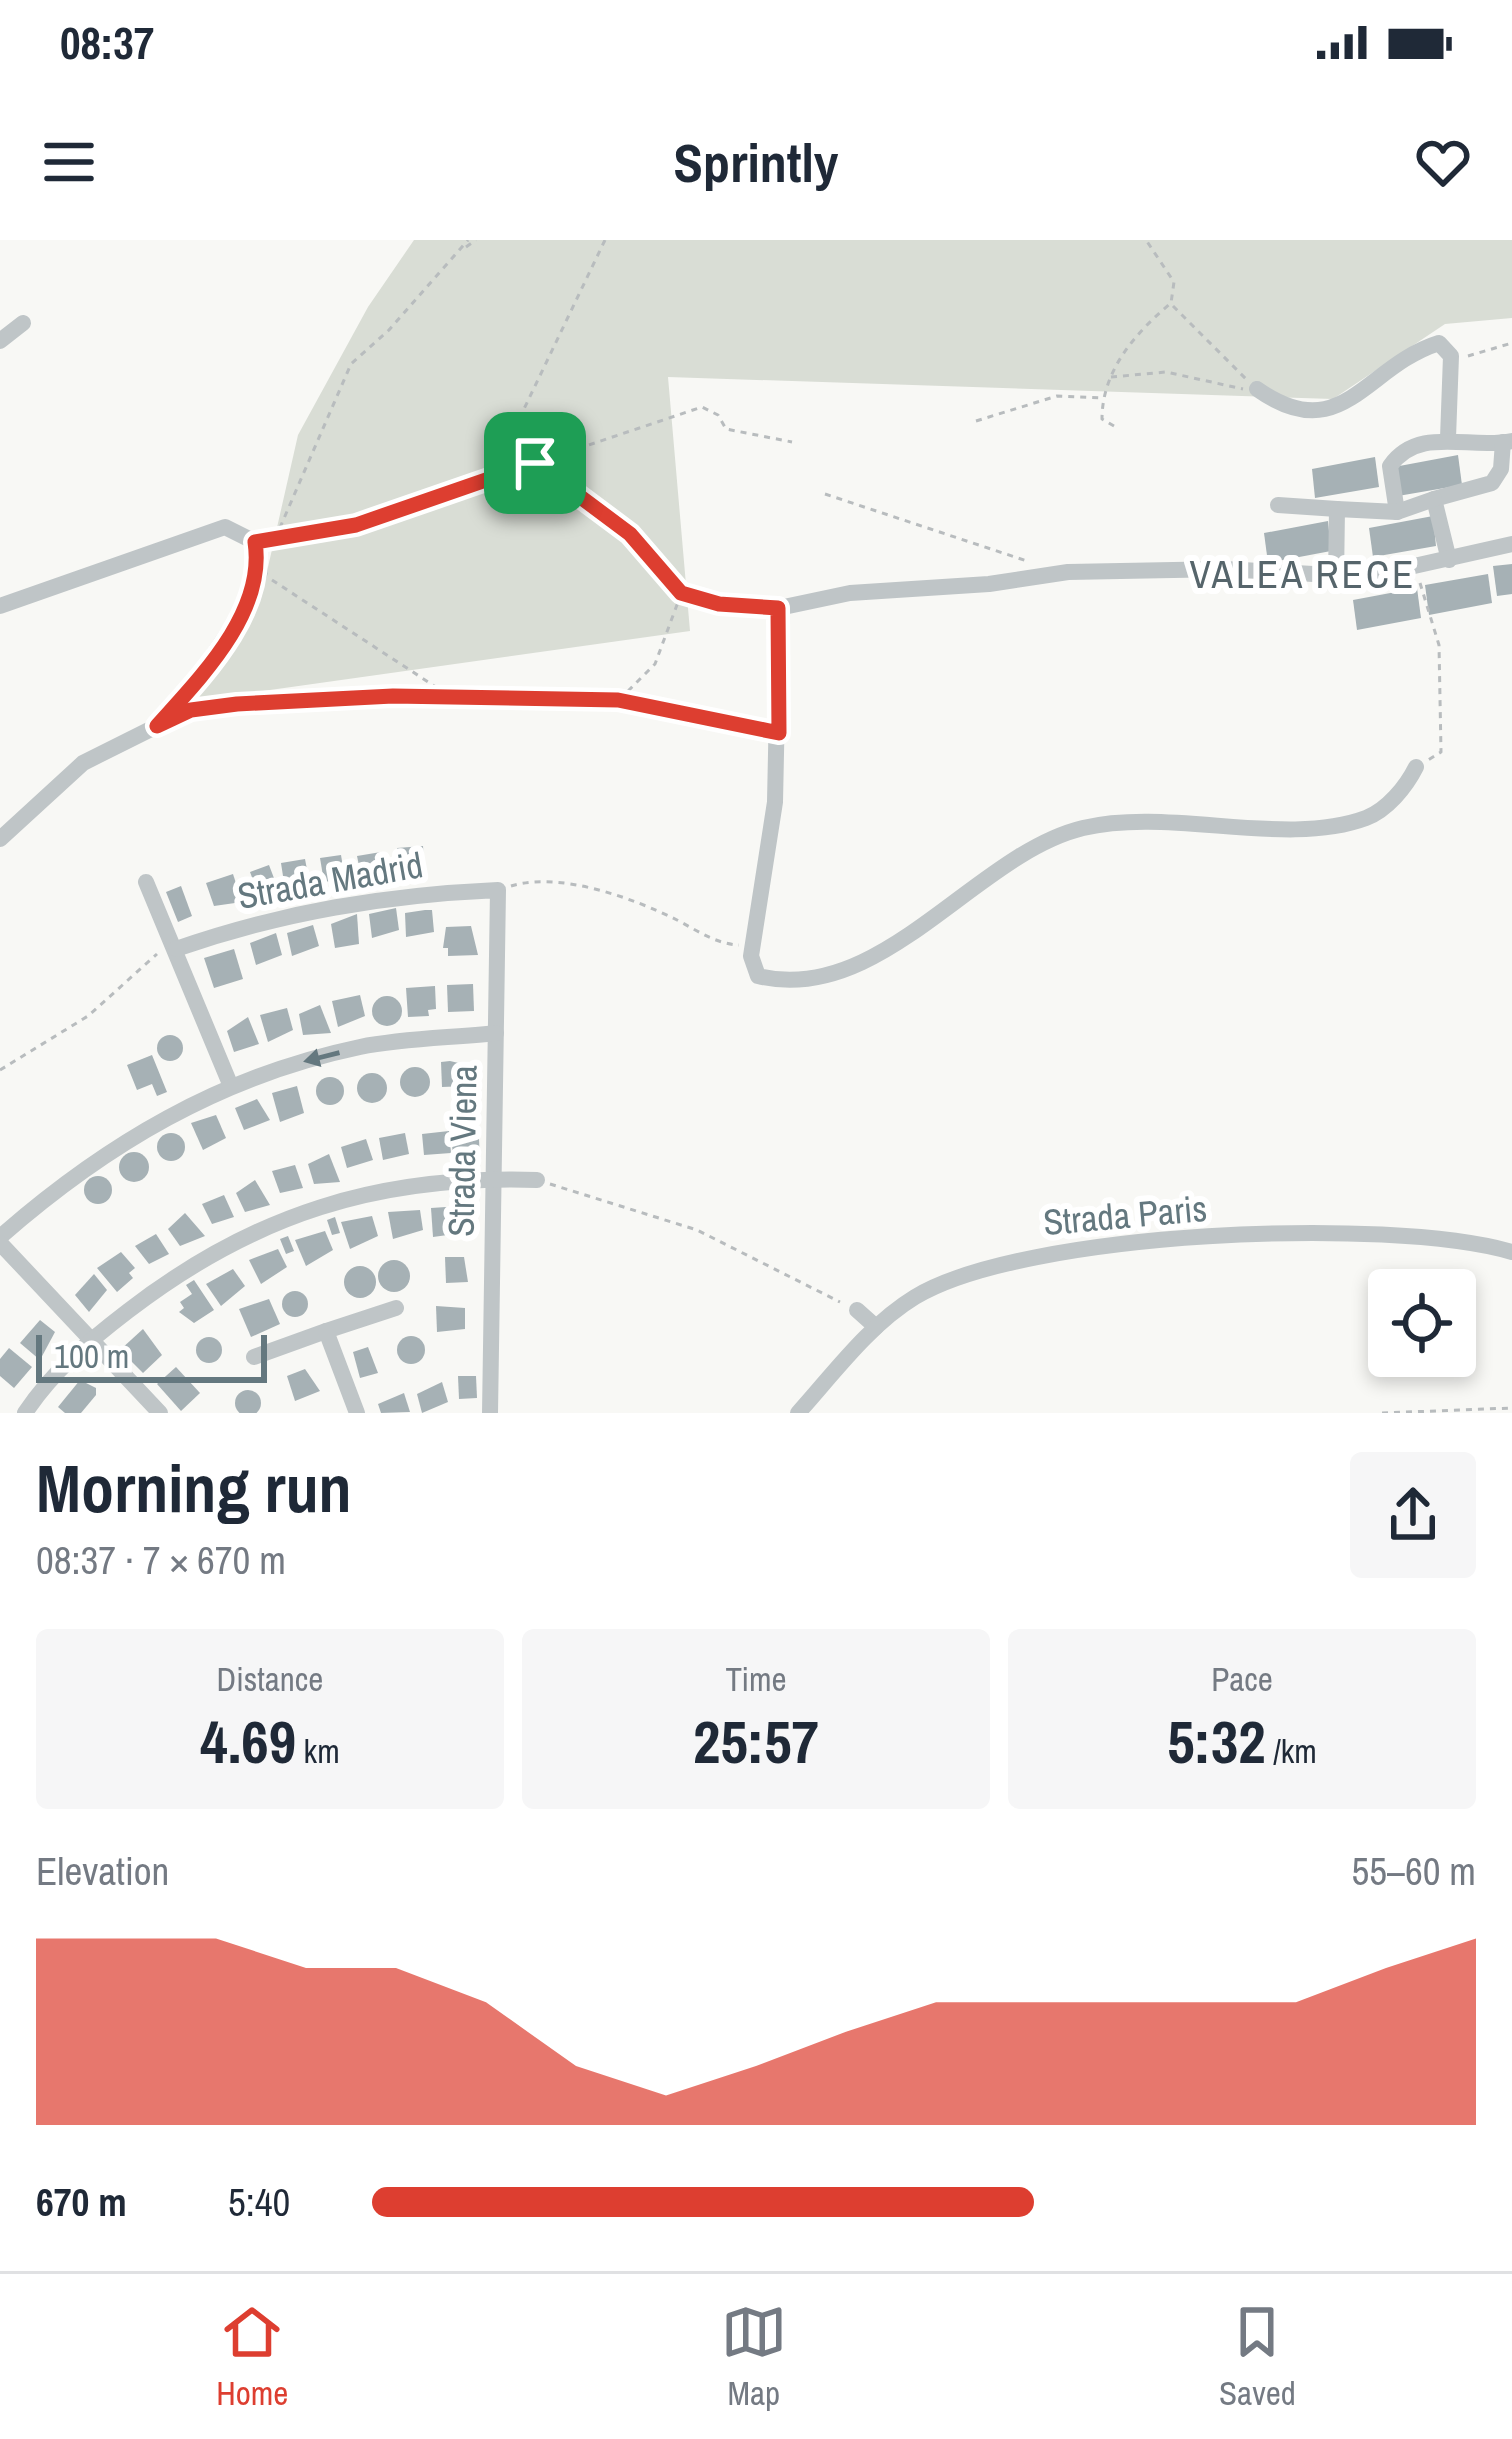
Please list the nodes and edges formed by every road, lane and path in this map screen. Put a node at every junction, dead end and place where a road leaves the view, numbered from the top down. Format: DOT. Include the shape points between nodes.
graph roads {
  1 [pos="468,240"];
  2 [pos="476,240"];
  3 [pos="605,240"];
  4 [pos="1147,240"];
  5 [pos="464,248"];
  6 [pos="1171,303"];
  7 [pos="23,323"];
  8 [pos="0,341"];
  9 [pos="1512,344"];
  10 [pos="1451,356"];
  11 [pos="1110,377"];
  12 [pos="1257,389"];
  13 [pos="1102,398"];
  14 [pos="976,421"];
  15 [pos="1114,425"];
  16 [pos="1448,438"];
  17 [pos="1508,441"];
  18 [pos="792,442"];
  19 [pos="535,463"];
  20 [pos="825,494"];
  21 [pos="1434,499"];
  22 [pos="1279,505"];
  23 [pos="1337,509"];
  24 [pos="1397,512"];
  25 [pos="1512,544"];
  26 [pos="1448,560"];
  27 [pos="1414,568"];
  28 [pos="260,572"];
  29 [pos="1042,577"];
  30 [pos="1336,579"];
  31 [pos="681,593"];
  32 [pos="719,604"];
  33 [pos="0,606"];
  34 [pos="778,608"];
  35 [pos="469,700"];
  36 [pos="618,700"];
  37 [pos="157,726"];
  38 [pos="779,733"];
  39 [pos="1416,767"];
  40 [pos="0,839"];
  41 [pos="146,882"];
  42 [pos="498,890"];
  43 [pos="753,942"];
  44 [pos="176,949"];
  45 [pos="496,1033"];
  46 [pos="0,1070"];
  47 [pos="230,1084"];
  48 [pos="495,1178"];
  49 [pos="537,1180"];
  50 [pos="0,1240"];
  51 [pos="1512,1252"];
  52 [pos="396,1308"];
  53 [pos="857,1310"];
  54 [pos="876,1327"];
  55 [pos="326,1331"];
  56 [pos="90,1341"];
  57 [pos="254,1357"];
  58 [pos="1500,1408"];
  59 [pos="1512,1408"];
  60 [pos="25,1413"];
  61 [pos="160,1413"];
  62 [pos="357,1413"];
  63 [pos="490,1413"];
  64 [pos="798,1413"];
  65 [pos="1382,1413"];
  66 [pos="1494,1413"];
  1 -- 5 [label="path"];
  2 -- 5 [label="path"];
  3 -- 19 [label="path" via="523,411"];
  4 -- 6 [label="path" via="1174,281"];
  5 -- 19 [label="path" via="351,364 274,539 356,525"];
  6 -- 11 [label="path" via="1140,328"];
  6 -- 12 [label="path"];
  7 -- 8 [label="street"];
  9 -- 10 [label="path"];
  10 -- 12 [label="street" via="1439,343 1421,349 1331,411 1284,408"];
  10 -- 16 [label="street"];
  11 -- 12 [label="path" via="1166,372"];
  11 -- 13 [label="path"];
  13 -- 14 [label="path" via="1057,396"];
  13 -- 15 [label="path" via="1102,419"];
  16 -- 17 [label="street"];
  16 -- 24 [label="street" via="1399,453 1390,466"];
  17 -- 21 [label="street" via="1492,483"];
  18 -- 19 [label="path" via="726,428 701,406"];
  19 -- 31 [label="path" via="630,534"];
  20 -- 29 [label="path" via="1024,558"];
  21 -- 24 [label="street"];
  21 -- 26 [label="street"];
  22 -- 23 [label="street"];
  23 -- 24 [label="street"];
  23 -- 30 [label="street"];
  25 -- 26 [label="street"];
  26 -- 27 [label="street"];
  27 -- 30 [label="street"];
  27 -- 39 [label="path" via="1439,645 1442,714 1441,752"];
  28 -- 33 [label="street" via="255,542 225,526"];
  28 -- 35 [label="path" via="442,691"];
  28 -- 37 [label="street" via="220,648"];
  29 -- 30 [label="street" via="1207,569"];
  29 -- 34 [label="street" via="850,593"];
  31 -- 32 [label="path"];
  31 -- 36 [label="path" via="655,664"];
  32 -- 34 [label="street"];
  34 -- 38 [label="street"];
  35 -- 36 [label="path"];
  35 -- 37 [label="path" via="323,696 191,710"];
  36 -- 38 [label="path"];
  37 -- 40 [label="street" via="83,763"];
  38 -- 43 [label="street"];
  39 -- 43 [label="street" via="1405,788 1369,818 1329,825 1107,822 1053,836 913,933 840,972 779,982 758,976"];
  41 -- 44 [label="street"];
  42 -- 43 [label="path" via="550,878 634,901 727,945"];
  42 -- 44 [label="street, Strada Madrid" via="312,909"];
  42 -- 45 [label="street, Strada Viena"];
  44 -- 46 [label="path" via="148,957 88,1016"];
  44 -- 47 [label="street"];
  45 -- 47 [label="street, one-way" via="361,1047"];
  45 -- 48 [label="street, Strada Viena"];
  47 -- 50 [label="street" via="90,1166"];
  48 -- 49 [label="street"];
  48 -- 56 [label="street" via="325,1202 234,1241"];
  48 -- 63 [label="street, Strada Viena"];
  49 -- 53 [label="path" via="697,1230"];
  50 -- 56 [label="street"];
  51 -- 54 [label="street, Strada Paris" via="1311,1232 1044,1253 968,1271 918,1294"];
  52 -- 55 [label="street"];
  53 -- 54 [label="street"];
  54 -- 64 [label="street, Strada Paris"];
  55 -- 57 [label="street"];
  55 -- 62 [label="street"];
  56 -- 60 [label="street"];
  56 -- 61 [label="street"];
  58 -- 59 [label="path"];
  58 -- 65 [label="path"];
  58 -- 66 [label="path"];
}
